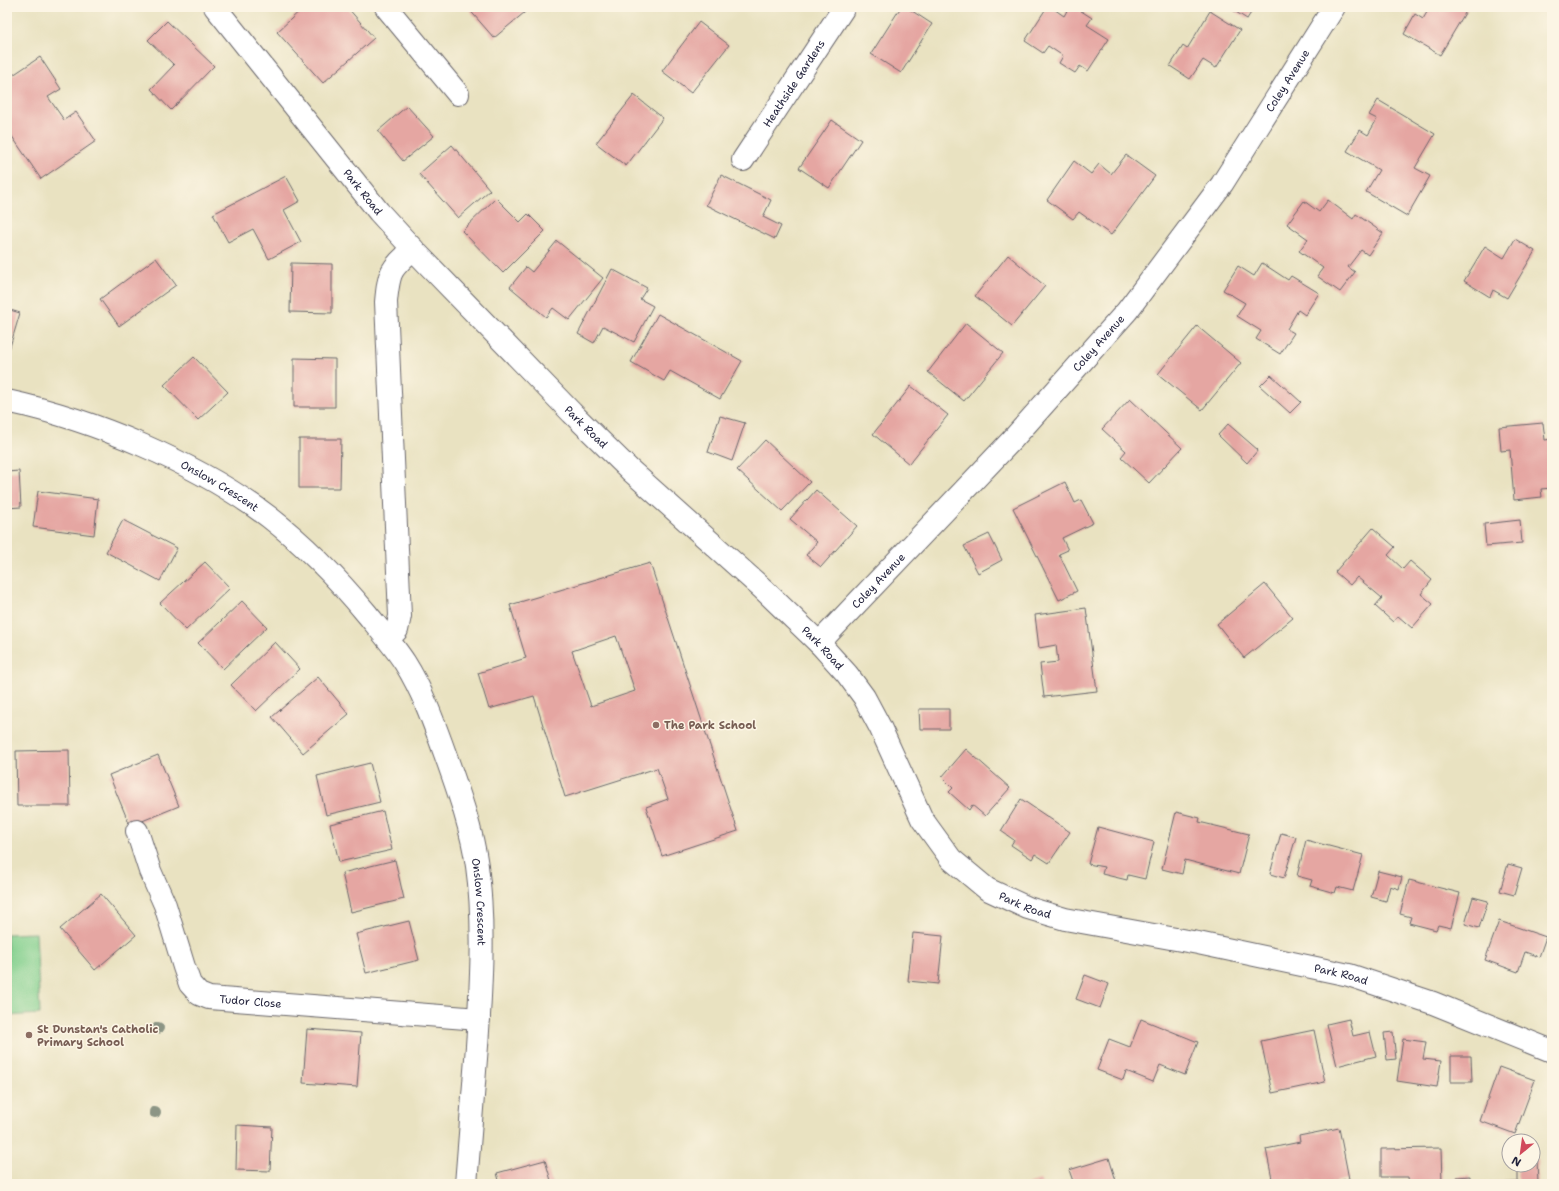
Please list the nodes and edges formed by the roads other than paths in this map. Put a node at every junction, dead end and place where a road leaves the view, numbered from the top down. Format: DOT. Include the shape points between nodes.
graph roads {
  1 [pos="217,7"];
  2 [pos="386,7"];
  3 [pos="843,7"];
  4 [pos="1334,7"];
  5 [pos="458,94"];
  6 [pos="743,160"];
  7 [pos="413,249"];
  8 [pos="7,401"];
  9 [pos="388,639"];
  10 [pos="818,643"];
  11 [pos="137,831"];
  12 [pos="479,1019"];
  13 [pos="1552,1051"];
  14 [pos="466,1184"];
  1 -- 7 [label="street, Park Road" via="379,212"];
  2 -- 5 [label="street"];
  3 -- 6 [label="street, Heathside Gardens"];
  4 -- 10 [label="street, Coley Avenue" via="1222,184 1127,311 1012,440"];
  7 -- 9 [label="street" via="395,266 388,278 386,302 400,616 397,630"];
  7 -- 10 [label="street, Park Road" via="630,470 763,589"];
  8 -- 9 [label="street, Onslow Crescent" via="52,412 124,438 203,475 237,495 270,517 308,551 346,588"];
  9 -- 12 [label="street, Onslow Crescent" via="405,663 427,709 460,795 471,833 477,868 481,928"];
  10 -- 13 [label="street, Park Road" via="864,697 922,819 952,859 987,889 1028,908 1065,918 1349,975 1433,1003"];
  11 -- 12 [label="street, Tudor Close" via="165,905 190,984 199,994 209,998"];
  12 -- 14 [label="street, Onslow Crescent"];
}
